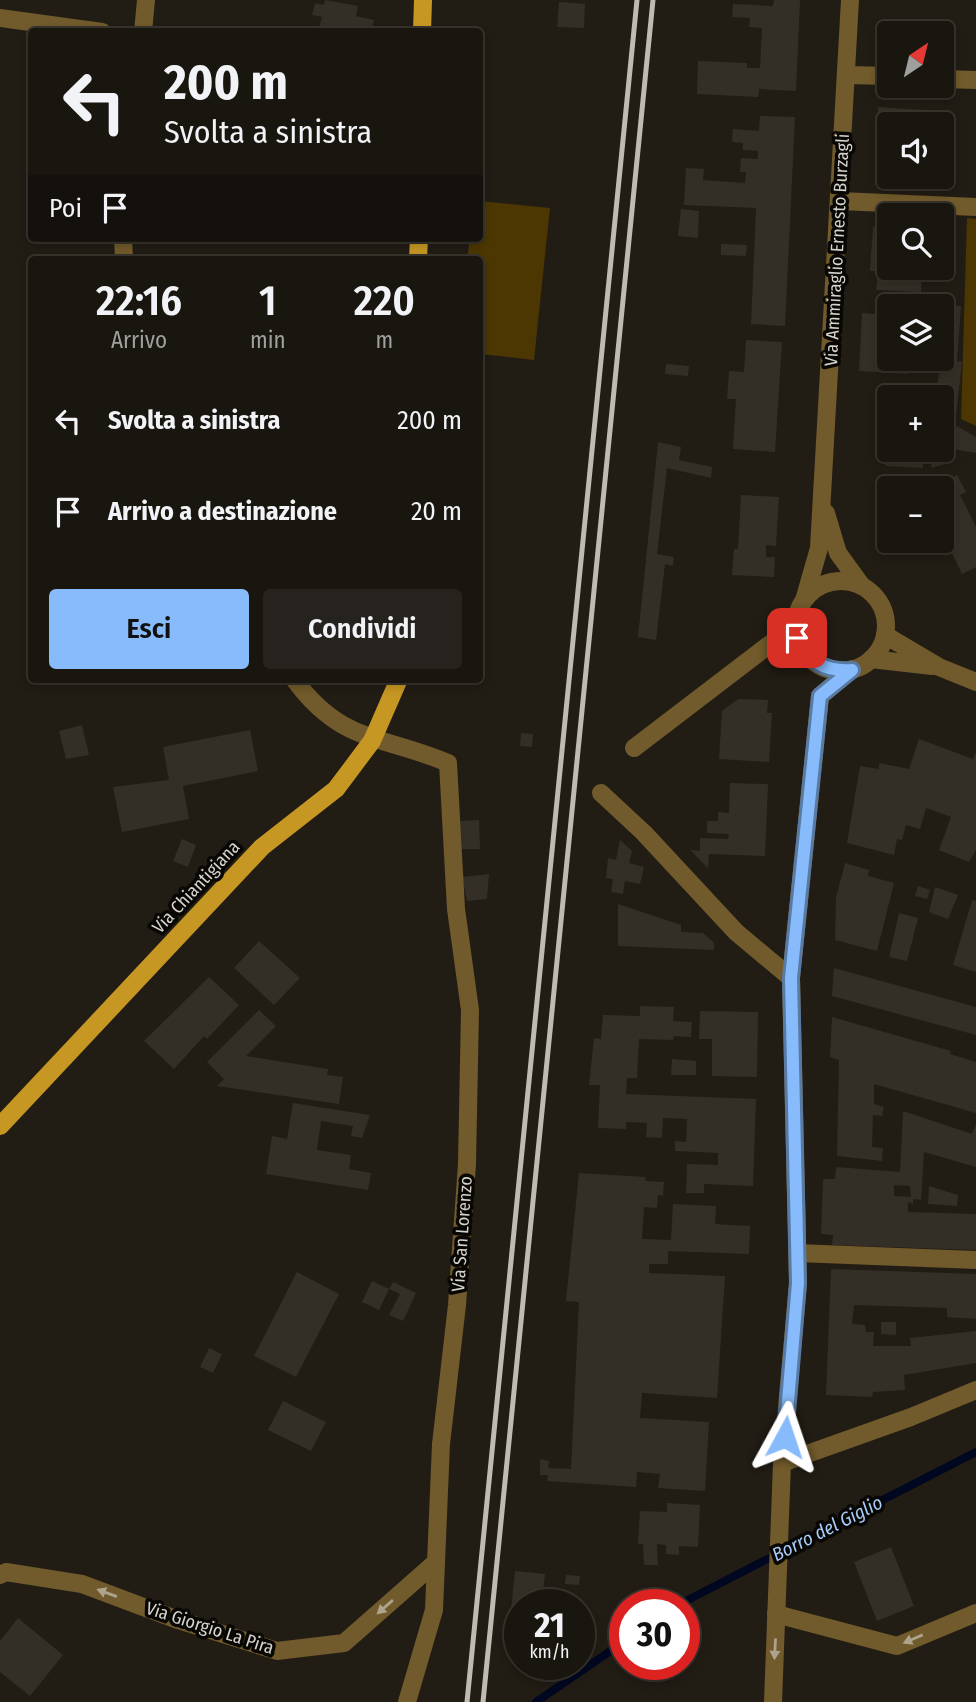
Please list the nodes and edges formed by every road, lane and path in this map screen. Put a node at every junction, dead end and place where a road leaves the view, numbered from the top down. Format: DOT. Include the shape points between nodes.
graph roads {
  1 [pos="146,0"];
  2 [pos="423,0"];
  3 [pos="850,0"];
  4 [pos="0,18"];
  5 [pos="73,28"];
  6 [pos="143,28"];
  7 [pos="422,28"];
  8 [pos="847,75"];
  9 [pos="877,76"];
  10 [pos="954,79"];
  11 [pos="976,80"];
  12 [pos="840,201"];
  13 [pos="976,207"];
  14 [pos="822,499"];
  15 [pos="862,586"];
  16 [pos="805,597"];
  17 [pos="795,625"];
  18 [pos="885,635"];
  19 [pos="871,659"];
  20 [pos="939,667"];
  21 [pos="852,670"];
  22 [pos="976,682"];
  23 [pos="298,683"];
  24 [pos="397,683"];
  25 [pos="372,741"];
  26 [pos="634,748"];
  27 [pos="601,793"];
  28 [pos="791,978"];
  29 [pos="0,1126"];
  30 [pos="797,1253"];
  31 [pos="976,1260"];
  32 [pos="976,1390"];
  33 [pos="782,1463"];
  34 [pos="436,1562"];
  35 [pos="0,1575"];
  36 [pos="778,1606"];
  37 [pos="976,1612"];
  38 [pos="407,1702"];
  39 [pos="773,1702"];
  1 -- 6 [label="street"];
  2 -- 7 [label="main road"];
  3 -- 8 [label="street, Via Ammiraglio Ernesto Burzagli"];
  4 -- 5 [label="street"];
  8 -- 9 [label="street"];
  8 -- 12 [label="street, Via Ammiraglio Ernesto Burzagli"];
  10 -- 11 [label="street"];
  12 -- 13 [label="street"];
  12 -- 14 [label="street, Via Ammiraglio Ernesto Burzagli"];
  14 -- 15 [label="street, Via Ammiraglio Ernesto Burzagli" via="838,553"];
  14 -- 16 [label="street, Via Ammiraglio Ernesto Burzagli" via="819,548"];
  15 -- 16 [label="street" via="832,581"];
  15 -- 18 [label="street, Via Ammiraglio Ernesto Burzagli" via="881,607"];
  16 -- 17 [label="street, Via Ammiraglio Ernesto Burzagli"];
  17 -- 21 [label="street" via="797,638 812,661 824,668"];
  17 -- 26 [label="street"];
  18 -- 19 [label="street"];
  18 -- 20 [label="street"];
  19 -- 20 [label="street"];
  19 -- 21 [label="street"];
  20 -- 22 [label="street"];
  21 -- 28 [label="street" via="820,696"];
  23 -- 25 [label="street" via="331,720"];
  24 -- 25 [label="main road, Via Chiantigiana"];
  25 -- 29 [label="main road, Via Chiantigiana" via="336,789 262,847"];
  25 -- 34 [label="street, Via San Lorenzo" via="448,763 456,909 470,1010 467,1164 441,1444"];
  27 -- 28 [label="street" via="736,932"];
  28 -- 30 [label="street"];
  30 -- 31 [label="street"];
  30 -- 33 [label="street"];
  32 -- 33 [label="street"];
  33 -- 36 [label="street"];
  34 -- 35 [label="street, Via Giorgio La Pira, one-way" via="344,1643 277,1651 82,1584 6,1572"];
  34 -- 38 [label="street, Via San Lorenzo" via="434,1611"];
  37 -- 36 [label="street, one-way" via="897,1646"];
  36 -- 39 [label="street, one-way"];
}
